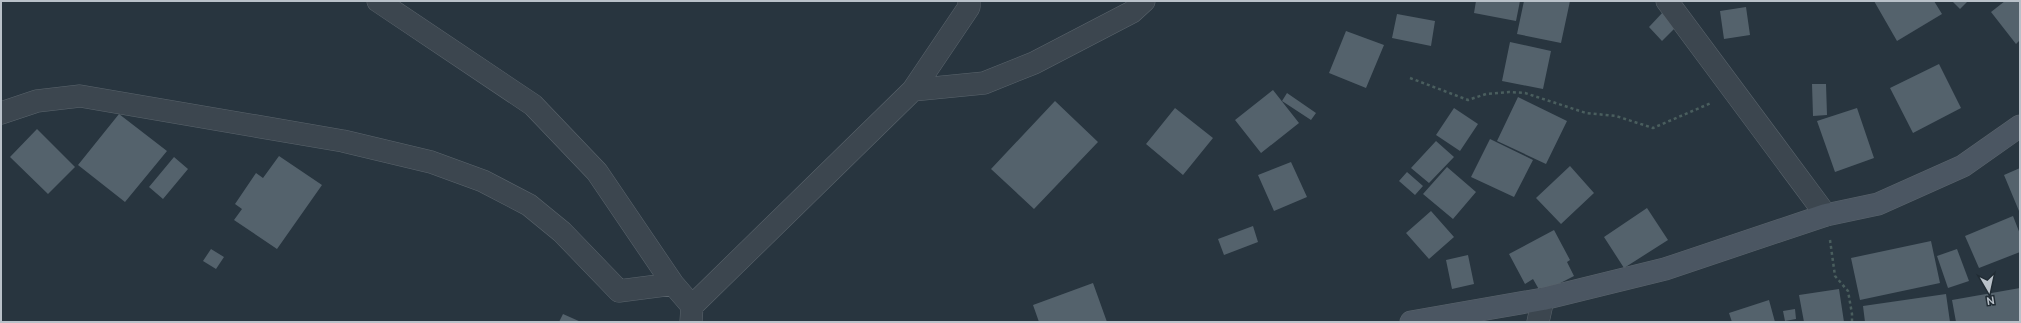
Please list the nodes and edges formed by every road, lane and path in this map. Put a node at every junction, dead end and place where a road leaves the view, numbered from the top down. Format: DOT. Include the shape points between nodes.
graph roads {
  1 [pos="378,1"];
  2 [pos="1144,1"];
  3 [pos="1667,1"];
  4 [pos="971,3"];
  5 [pos="1410,78"];
  6 [pos="913,90"];
  7 [pos="1736,92"];
  8 [pos="1,113"];
  9 [pos="2020,126"];
  10 [pos="1826,215"];
  11 [pos="673,284"];
  12 [pos="1543,299"];
  13 [pos="692,314"];
  14 [pos="1411,322"];
  15 [pos="1538,322"];
  16 [pos="1852,322"];
  1 -- 11 [label="street" via="533,105 597,172"];
  2 -- 6 [label="street" via="1132,12 1034,63 984,83"];
  3 -- 7 [label="street"];
  4 -- 6 [label="street"];
  5 -- 7 [label="path" via="1468,100 1486,94 1525,92 1586,113 1616,116 1653,128"];
  6 -- 13 [label="street"];
  7 -- 10 [label="street"];
  8 -- 11 [label="street" via="37,101 80,96 343,141 432,162 483,181 529,205 562,232 619,291"];
  9 -- 10 [label="main road" via="1962,166 1878,204"];
  10 -- 12 [label="main road" via="1666,269"];
  10 -- 16 [label="path" via="1835,276 1848,291"];
  11 -- 13 [label="street"];
  12 -- 14 [label="main road"];
  12 -- 15 [label="street"];
}
